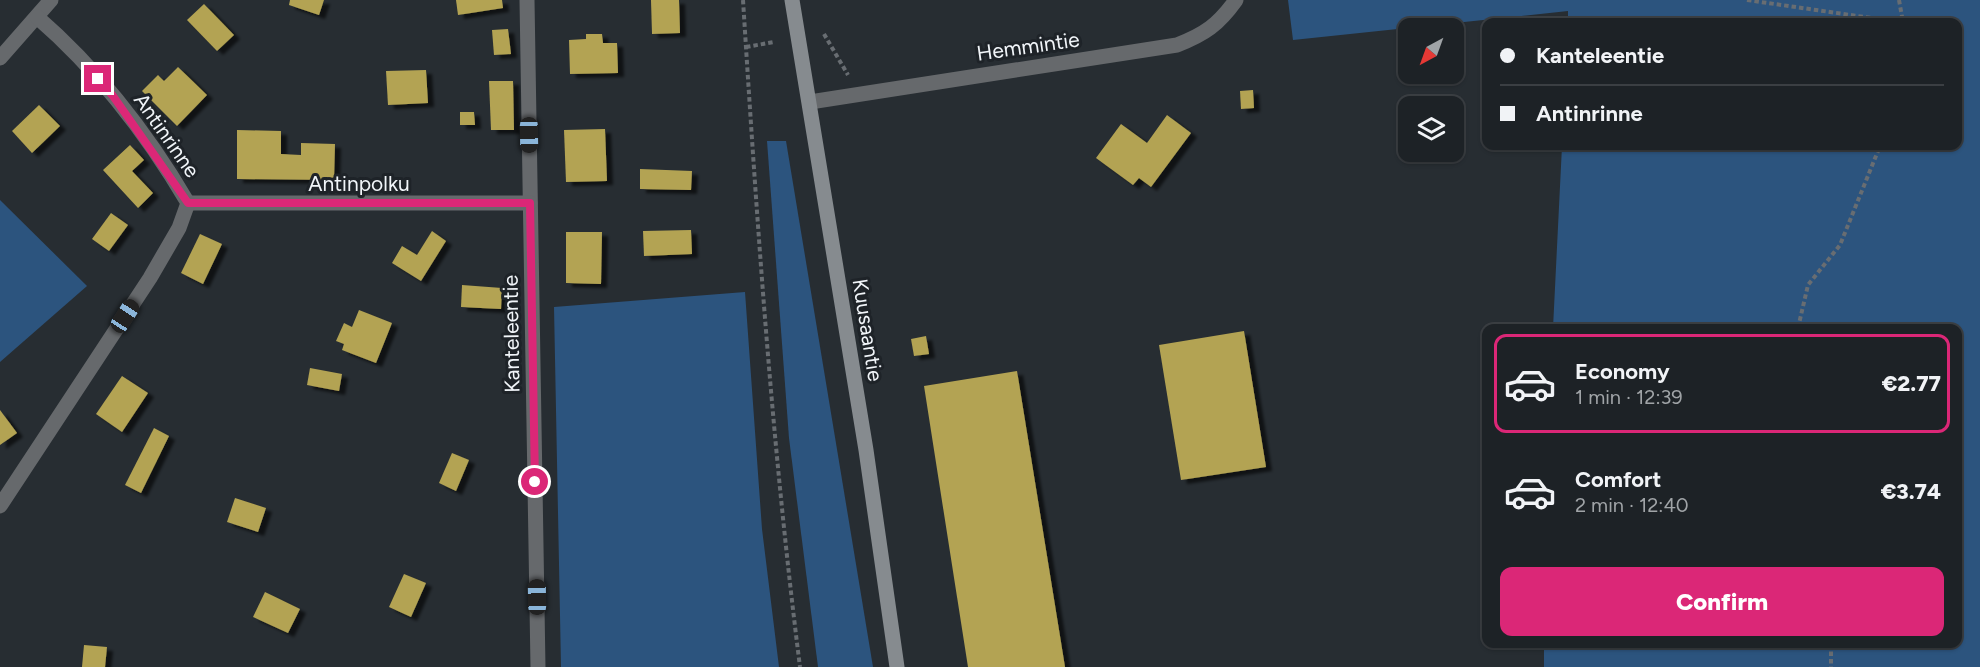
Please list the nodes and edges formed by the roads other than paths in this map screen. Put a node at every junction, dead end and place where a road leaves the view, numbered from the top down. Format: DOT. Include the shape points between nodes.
graph roads {
  1 [pos="51,0"];
  2 [pos="527,0"];
  3 [pos="792,0"];
  4 [pos="1236,0"];
  5 [pos="37,17"];
  6 [pos="0,58"];
  7 [pos="810,102"];
  8 [pos="188,203"];
  9 [pos="530,203"];
  10 [pos="0,506"];
  11 [pos="538,667"];
  12 [pos="897,667"];
  1 -- 5 [label="street"];
  2 -- 9 [label="street, Kanteleentie"];
  3 -- 7 [label="main road, Kuusaantie"];
  4 -- 7 [label="street, Hemmintie" via="1203,35 1177,45"];
  5 -- 6 [label="street"];
  5 -- 8 [label="street, Antinrinne" via="65,41 113,96"];
  7 -- 12 [label="main road, Kuusaantie" via="865,438"];
  8 -- 9 [label="street, Antinpolku"];
  8 -- 10 [label="street, Antinrinne" via="179,228 150,278"];
  9 -- 11 [label="street, Kanteleentie"];
}
